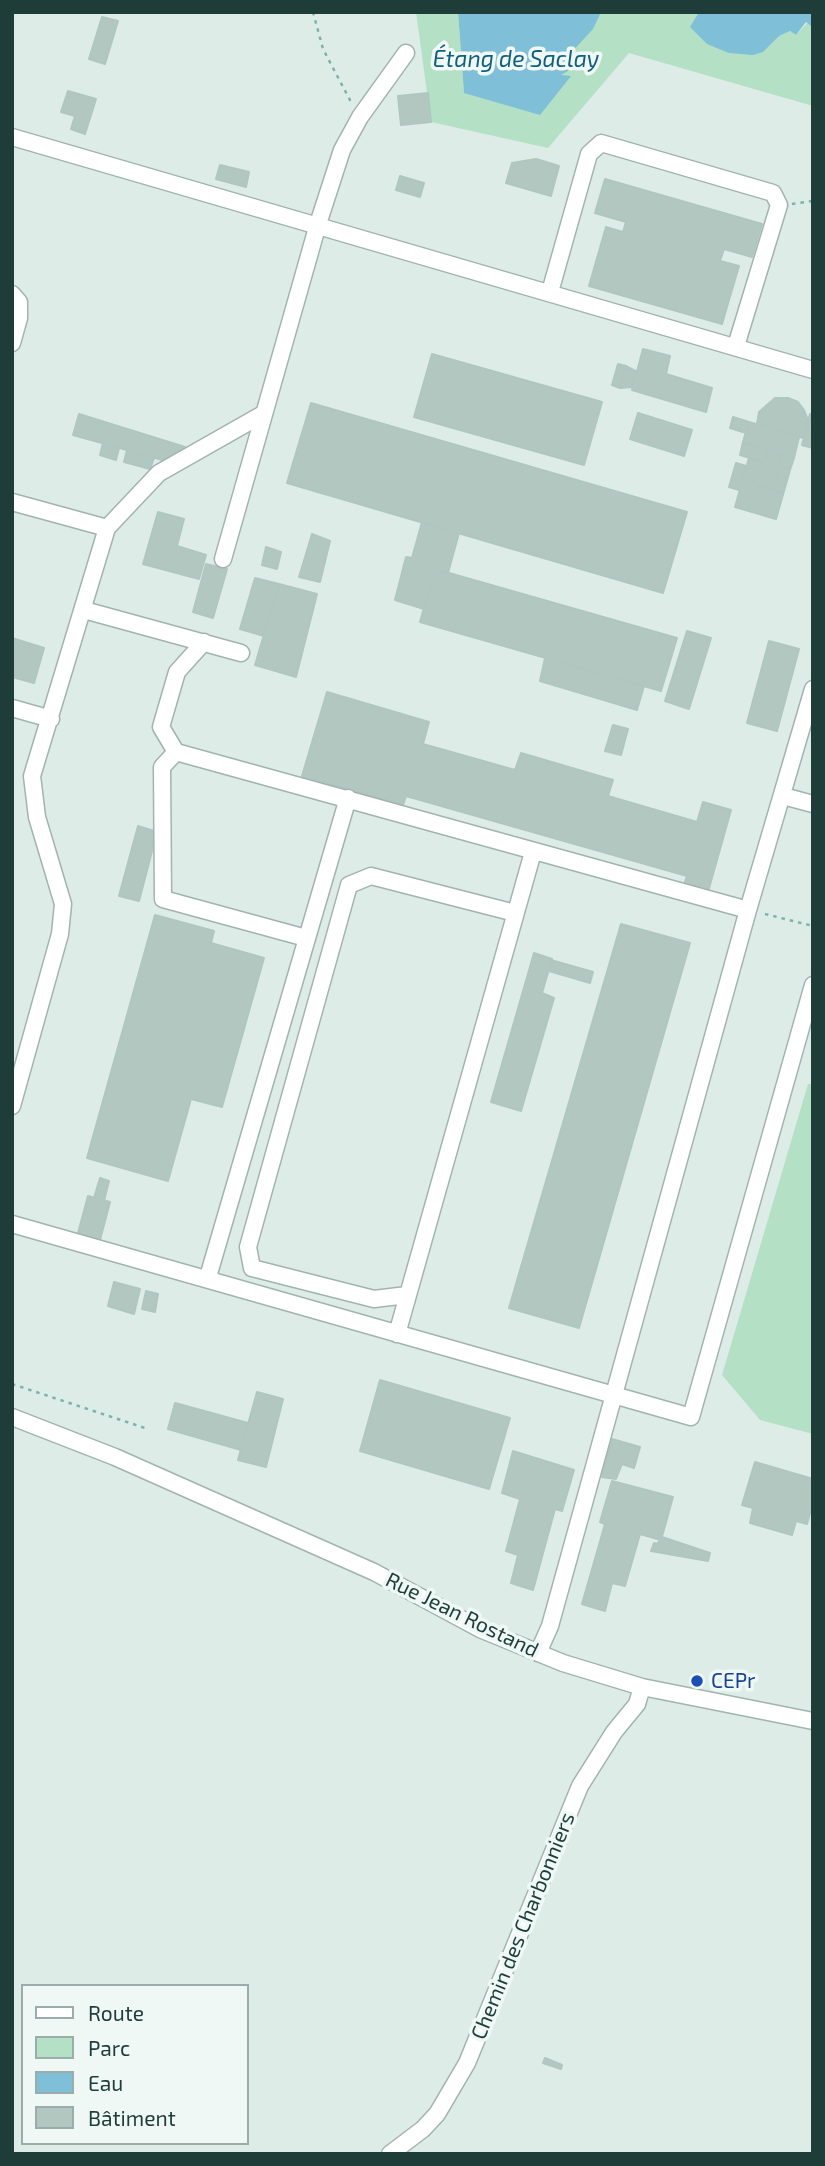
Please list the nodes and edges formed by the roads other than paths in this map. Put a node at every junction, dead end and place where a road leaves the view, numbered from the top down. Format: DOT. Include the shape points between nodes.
graph roads {
  1 [pos="406,53"];
  2 [pos="12,137"];
  3 [pos="318,225"];
  4 [pos="550,292"];
  5 [pos="12,294"];
  6 [pos="12,343"];
  7 [pos="736,346"];
  8 [pos="813,370"];
  9 [pos="263,414"];
  10 [pos="12,502"];
  11 [pos="107,528"];
  12 [pos="223,559"];
  13 [pos="84,610"];
  14 [pos="204,642"];
  15 [pos="241,653"];
  16 [pos="813,689"];
  17 [pos="12,708"];
  18 [pos="51,719"];
  19 [pos="176,752"];
  20 [pos="783,796"];
  21 [pos="348,799"];
  22 [pos="813,804"];
  23 [pos="533,852"];
  24 [pos="748,910"];
  25 [pos="515,913"];
  26 [pos="306,938"];
  27 [pos="813,985"];
  28 [pos="12,1106"];
  29 [pos="12,1224"];
  30 [pos="208,1278"];
  31 [pos="407,1295"];
  32 [pos="397,1334"];
  33 [pos="616,1395"];
  34 [pos="12,1417"];
  35 [pos="538,1653"];
  36 [pos="642,1687"];
  37 [pos="813,1720"];
  38 [pos="390,2154"];
  1 -- 3 [label="street" via="342,150"];
  2 -- 3 [label="street"];
  3 -- 4 [label="street"];
  3 -- 9 [label="street"];
  4 -- 7 [label="street"];
  4 -- 7 [label="street" via="589,154 601,143 773,193 779,205"];
  5 -- 6 [label="street" via="19,302 19,318"];
  7 -- 8 [label="street"];
  9 -- 11 [label="street" via="159,473"];
  9 -- 12 [label="street"];
  10 -- 11 [label="street"];
  11 -- 13 [label="street"];
  13 -- 14 [label="street"];
  13 -- 18 [label="street"];
  14 -- 15 [label="street"];
  14 -- 19 [label="street" via="177,672 161,727"];
  16 -- 20 [label="street"];
  17 -- 18 [label="street"];
  18 -- 28 [label="street" via="32,776 37,817 63,904 60,934"];
  19 -- 21 [label="street"];
  19 -- 26 [label="street" via="162,767 163,899"];
  20 -- 22 [label="street"];
  20 -- 24 [label="street"];
  21 -- 23 [label="street"];
  21 -- 26 [label="street"];
  23 -- 24 [label="street"];
  23 -- 25 [label="street"];
  24 -- 33 [label="street"];
  25 -- 31 [label="street"];
  25 -- 31 [label="street" via="371,876 349,885 345,899 248,1247 252,1268 374,1299"];
  26 -- 30 [label="street"];
  27 -- 33 [label="street" via="691,1417"];
  29 -- 30 [label="street"];
  30 -- 32 [label="street"];
  31 -- 32 [label="street"];
  32 -- 33 [label="street"];
  33 -- 35 [label="street" via="550,1626"];
  34 -- 35 [label="street, Rue Jean Rostand" via="115,1457 374,1572 480,1629"];
  35 -- 36 [label="street, Rue Jean Rostand"];
  36 -- 37 [label="street, Rue Jean Rostand"];
  36 -- 38 [label="street, Chemin des Charbonniers" via="636,1704 580,1786 467,2063 437,2114"];
}
